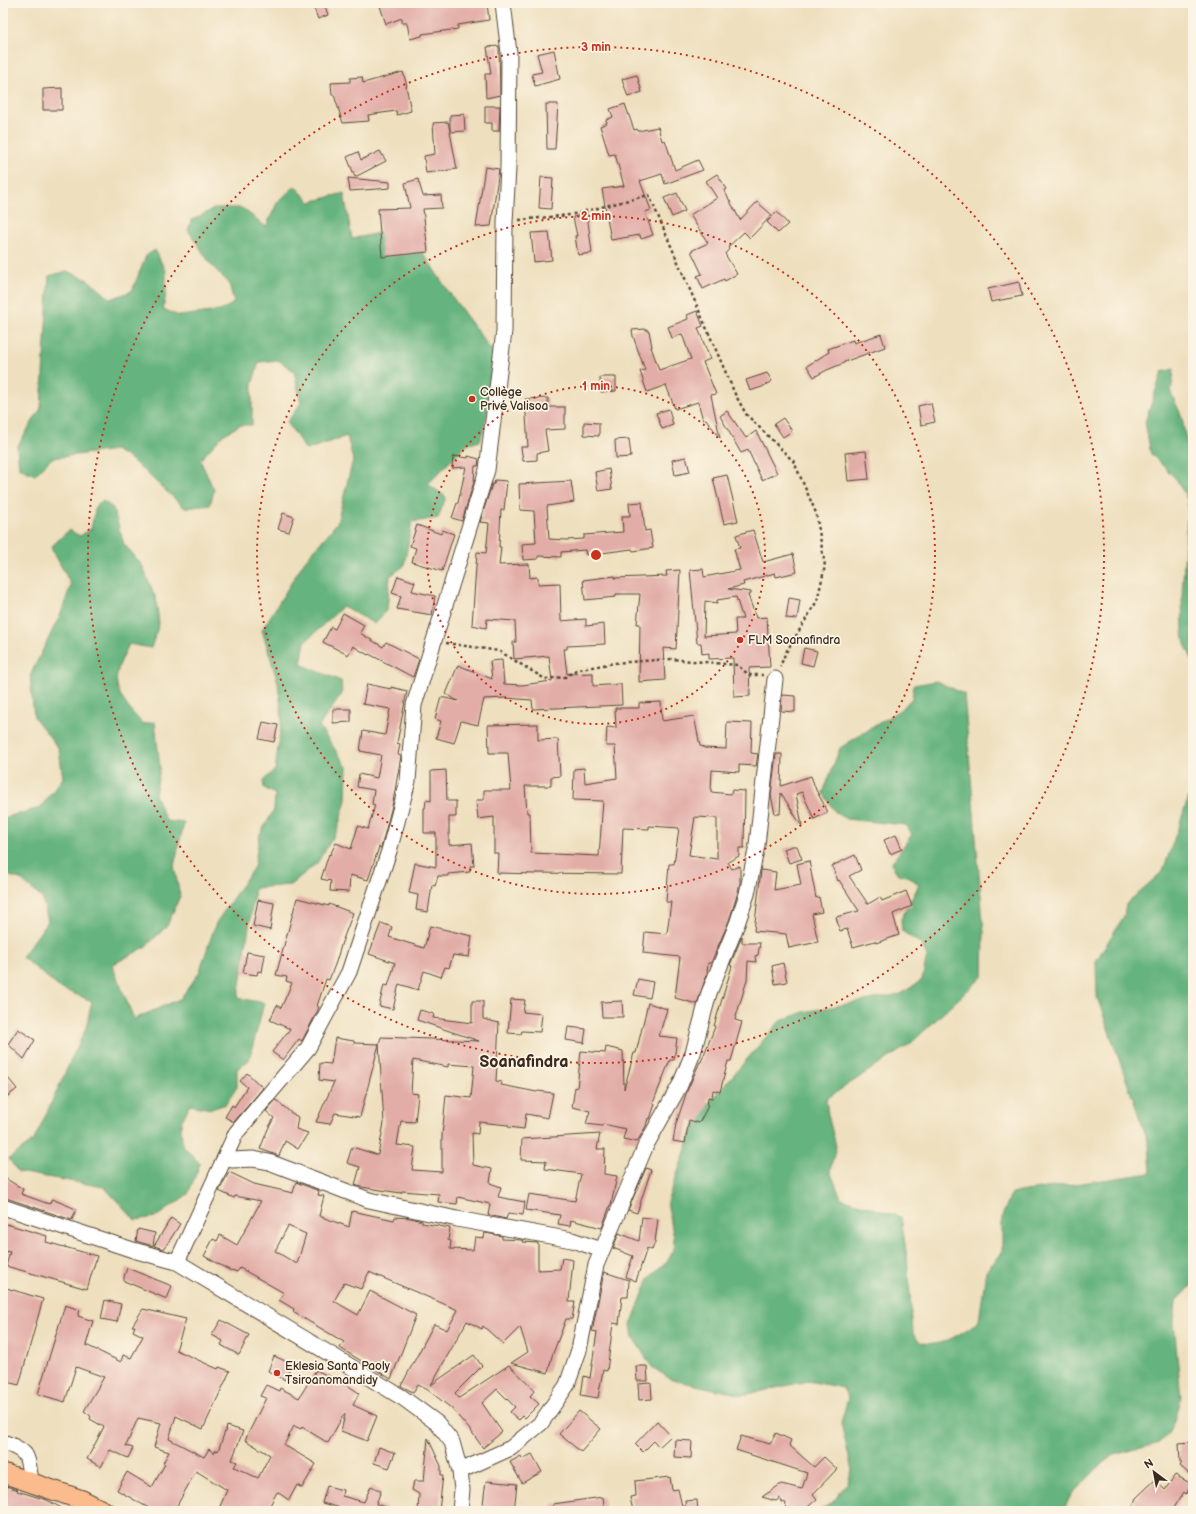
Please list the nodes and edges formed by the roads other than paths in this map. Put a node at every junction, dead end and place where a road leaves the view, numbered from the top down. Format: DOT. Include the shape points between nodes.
graph roads {
  1 [pos="503,3"];
  2 [pos="775,679"];
  3 [pos="232,1160"];
  4 [pos="3,1207"];
  5 [pos="602,1250"];
  6 [pos="177,1262"];
  7 [pos="3,1442"];
  8 [pos="460,1471"];
  9 [pos="3,1473"];
  10 [pos="31,1482"];
  11 [pos="104,1511"];
  12 [pos="460,1511"];
  1 -- 6 [label="street" via="509,53 504,331 487,470 414,705 408,782 389,851 349,972 308,1048 236,1133"];
  2 -- 5 [label="street" via="756,845 747,894 710,993 693,1053 680,1085 646,1146"];
  3 -- 5 [label="street" via="269,1162 369,1200 572,1240"];
  4 -- 6 [label="street"];
  5 -- 8 [label="street" via="596,1265 579,1350 567,1385 541,1423 511,1448"];
  6 -- 8 [label="street" via="404,1398 437,1422 452,1442"];
  7 -- 10 [label="street" via="20,1448 25,1455"];
  8 -- 12 [label="street"];
  9 -- 10 [label="main road"];
  10 -- 11 [label="main road" via="82,1500"];
}
